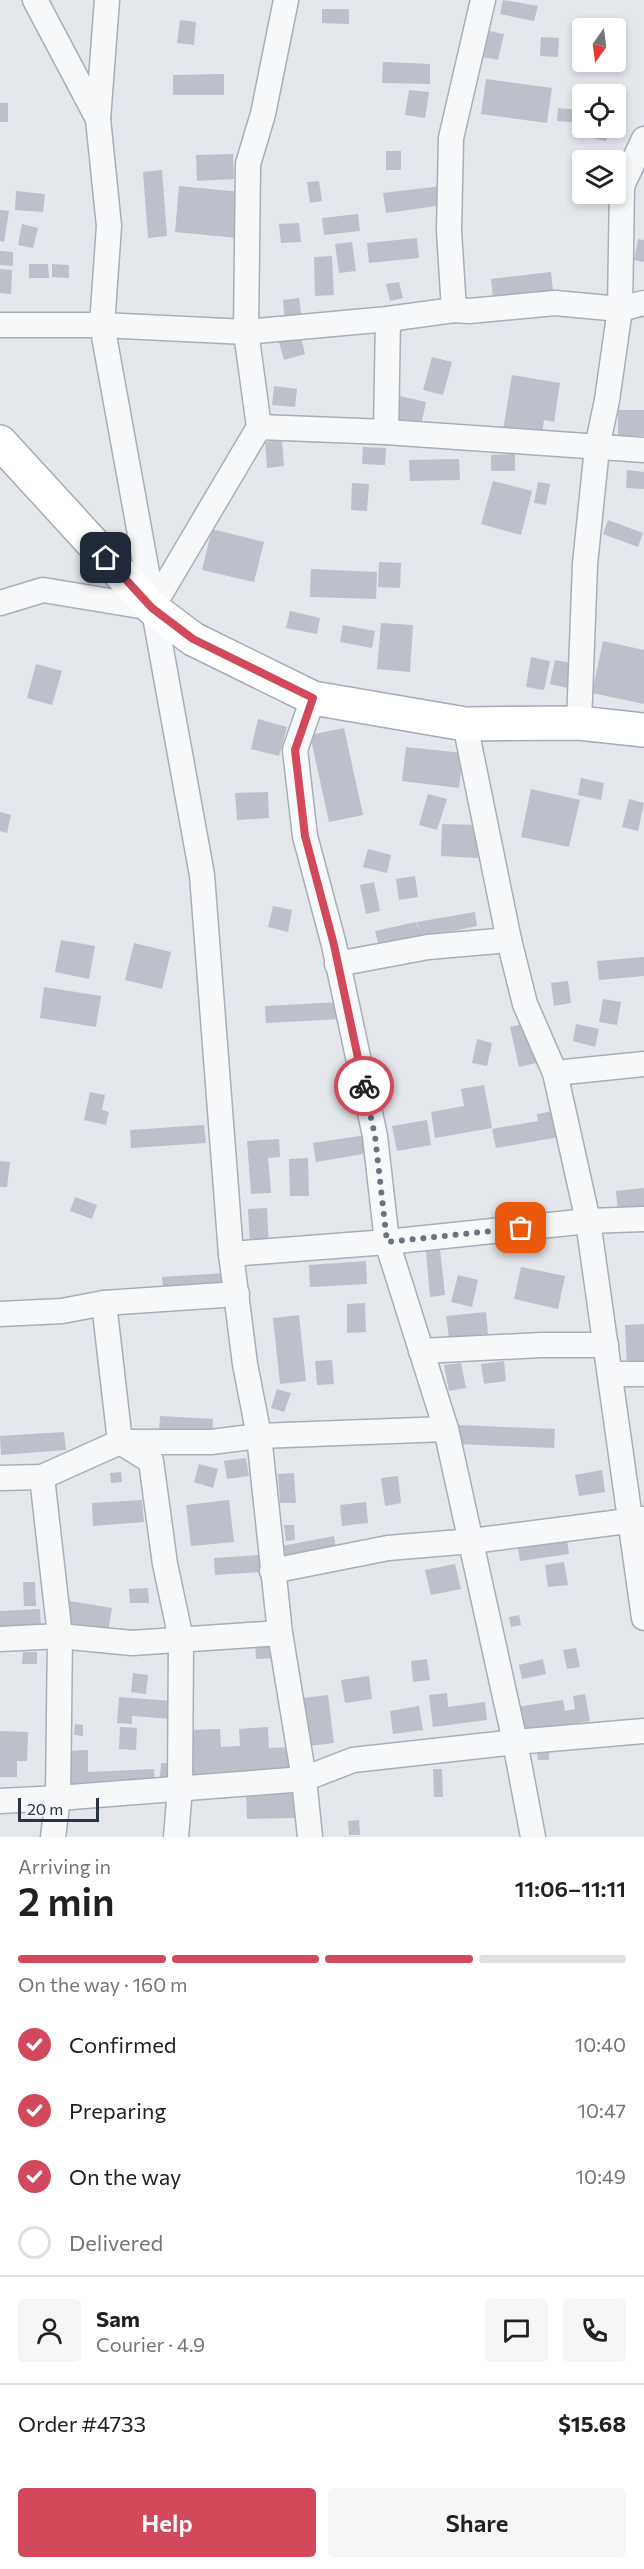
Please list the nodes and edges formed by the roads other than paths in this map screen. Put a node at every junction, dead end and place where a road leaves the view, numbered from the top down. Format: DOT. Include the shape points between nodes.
graph roads {
  1 [pos="35,0"];
  2 [pos="106,0"];
  3 [pos="286,0"];
  4 [pos="483,0"];
  5 [pos="98,119"];
  6 [pos="644,139"];
  7 [pos="644,303"];
  8 [pos="620,309"];
  9 [pos="454,310"];
  10 [pos="388,319"];
  11 [pos="0,325"];
  12 [pos="102,325"];
  13 [pos="246,332"];
  14 [pos="258,427"];
  15 [pos="386,432"];
  16 [pos="0,442"];
  17 [pos="597,447"];
  18 [pos="644,450"];
  19 [pos="0,603"];
  20 [pos="152,608"];
  21 [pos="313,698"];
  22 [pos="579,723"];
  23 [pos="465,724"];
  24 [pos="644,730"];
  25 [pos="508,940"];
  26 [pos="337,964"];
  27 [pos="644,1064"];
  28 [pos="555,1073"];
  29 [pos="644,1218"];
  30 [pos="588,1221"];
  31 [pos="387,1242"];
  32 [pos="231,1254"];
  33 [pos="237,1294"];
  34 [pos="104,1304"];
  35 [pos="0,1314"];
  36 [pos="606,1345"];
  37 [pos="420,1351"];
  38 [pos="611,1374"];
  39 [pos="644,1374"];
  40 [pos="446,1429"];
  41 [pos="259,1436"];
  42 [pos="120,1442"];
  43 [pos="42,1477"];
  44 [pos="0,1478"];
  45 [pos="637,1519"];
  46 [pos="471,1541"];
  47 [pos="272,1571"];
  48 [pos="644,1618"];
  49 [pos="280,1633"];
  50 [pos="60,1636"];
  51 [pos="0,1639"];
  52 [pos="181,1639"];
  53 [pos="644,1731"];
  54 [pos="515,1742"];
  55 [pos="304,1779"];
  56 [pos="180,1788"];
  57 [pos="58,1798"];
  58 [pos="0,1801"];
  59 [pos="53,1837"];
  60 [pos="176,1837"];
  61 [pos="310,1837"];
  62 [pos="533,1837"];
  1 -- 5 [label="street"];
  2 -- 5 [label="street"];
  3 -- 13 [label="street" via="263,114 248,164"];
  4 -- 9 [label="street" via="452,138 449,231"];
  5 -- 12 [label="street" via="109,226"];
  6 -- 8 [label="street" via="622,186"];
  7 -- 8 [label="street"];
  8 -- 9 [label="street" via="555,303"];
  8 -- 17 [label="street"];
  9 -- 10 [label="street"];
  10 -- 13 [label="street"];
  10 -- 15 [label="street"];
  11 -- 12 [label="street"];
  12 -- 13 [label="street"];
  12 -- 20 [label="street"];
  13 -- 14 [label="street"];
  14 -- 15 [label="street"];
  14 -- 20 [label="street"];
  15 -- 17 [label="street"];
  16 -- 20 [label="main road"];
  17 -- 18 [label="street"];
  17 -- 22 [label="street" via="585,564"];
  19 -- 20 [label="street" via="44,590"];
  20 -- 21 [label="main road" via="193,639"];
  20 -- 32 [label="street" via="202,875"];
  21 -- 23 [label="main road"];
  21 -- 26 [label="street" via="295,750 305,836"];
  22 -- 23 [label="main road"];
  22 -- 24 [label="main road"];
  23 -- 25 [label="street"];
  25 -- 26 [label="street" via="428,947"];
  25 -- 28 [label="street" via="525,1004"];
  26 -- 31 [label="street" via="375,1136"];
  27 -- 28 [label="street"];
  28 -- 30 [label="street"];
  29 -- 30 [label="street"];
  30 -- 31 [label="street"];
  30 -- 36 [label="street"];
  31 -- 32 [label="street"];
  31 -- 37 [label="street"];
  32 -- 33 [label="street"];
  33 -- 34 [label="street"];
  33 -- 41 [label="street"];
  34 -- 35 [label="street"];
  34 -- 42 [label="street"];
  36 -- 37 [label="street"];
  36 -- 38 [label="street"];
  37 -- 40 [label="street"];
  38 -- 39 [label="street"];
  38 -- 45 [label="street"];
  40 -- 41 [label="street"];
  40 -- 46 [label="street"];
  41 -- 42 [label="street" via="211,1442"];
  41 -- 47 [label="street"];
  42 -- 43 [label="street"];
  42 -- 52 [label="street" via="151,1461 165,1564"];
  43 -- 44 [label="street"];
  43 -- 50 [label="street"];
  45 -- 46 [label="street"];
  45 -- 48 [label="street"];
  46 -- 47 [label="street" via="388,1548"];
  46 -- 54 [label="street"];
  47 -- 49 [label="street"];
  49 -- 52 [label="street"];
  49 -- 55 [label="street"];
  50 -- 51 [label="street"];
  50 -- 52 [label="street" via="132,1642"];
  50 -- 57 [label="street"];
  52 -- 56 [label="street"];
  53 -- 54 [label="street"];
  54 -- 55 [label="street" via="353,1760"];
  54 -- 62 [label="street"];
  55 -- 56 [label="street"];
  55 -- 61 [label="street"];
  56 -- 57 [label="street"];
  56 -- 60 [label="street"];
  57 -- 58 [label="street"];
  57 -- 59 [label="street"];
}
